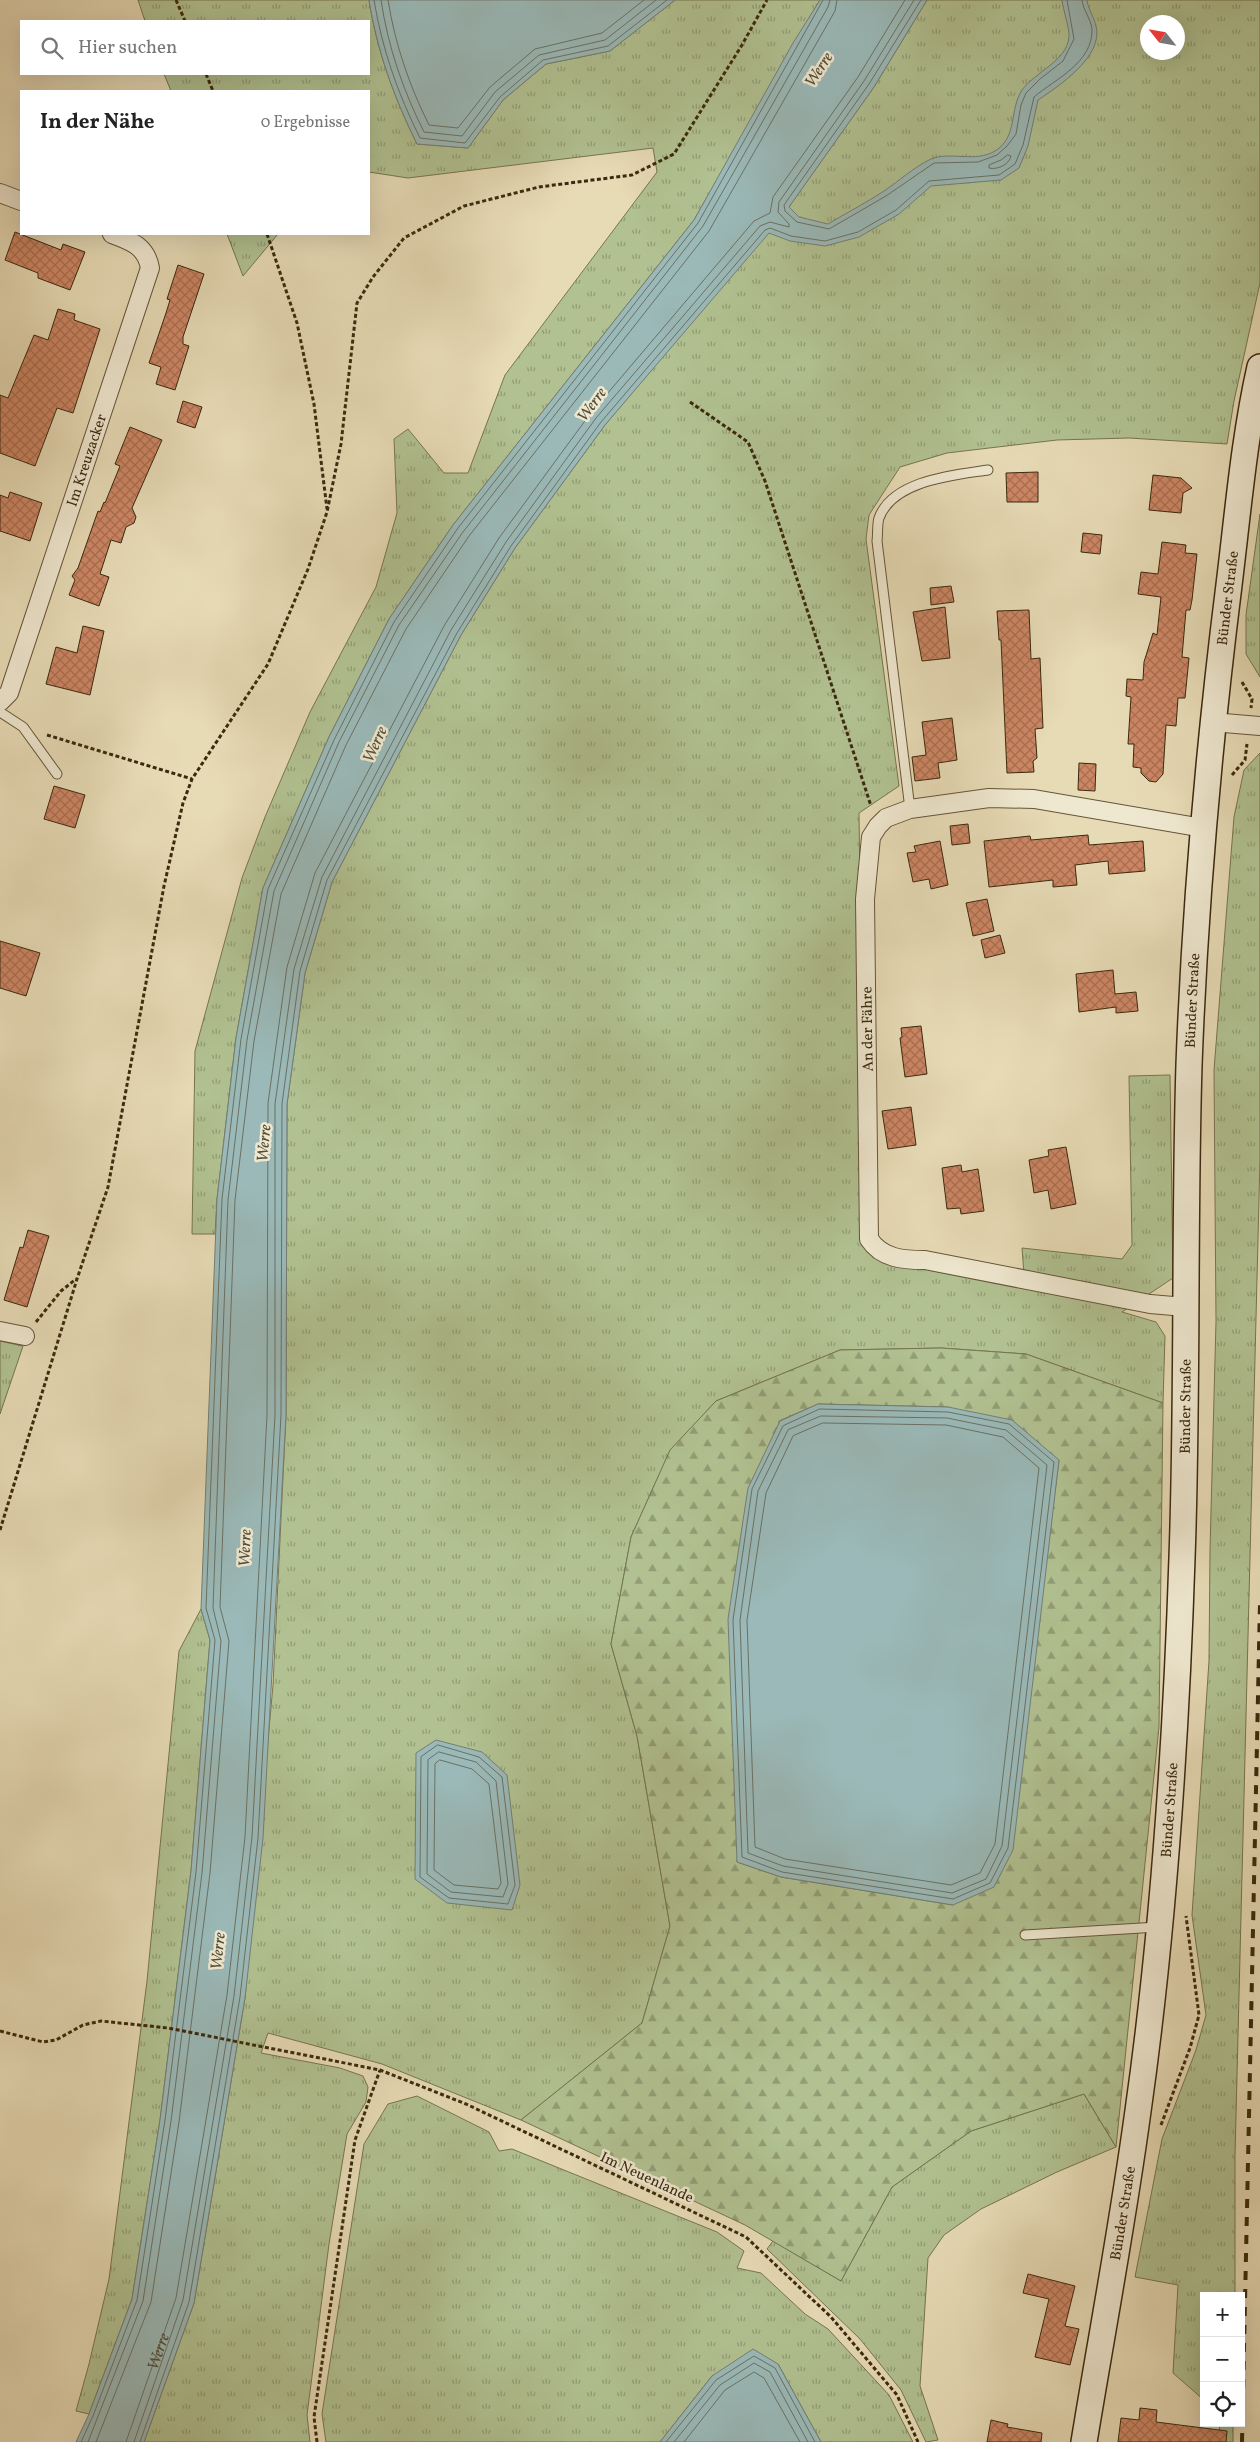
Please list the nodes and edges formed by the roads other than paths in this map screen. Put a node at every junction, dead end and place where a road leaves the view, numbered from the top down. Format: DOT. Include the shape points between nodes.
graph roads {
  1 [pos="0,193"];
  2 [pos="20,201"];
  3 [pos="114,235"];
  4 [pos="1260,367"];
  5 [pos="988,470"];
  6 [pos="0,702"];
  7 [pos="0,712"];
  8 [pos="1212,722"];
  9 [pos="1260,726"];
  10 [pos="57,774"];
  11 [pos="910,809"];
  12 [pos="1203,828"];
  13 [pos="1185,1307"];
  14 [pos="0,1330"];
  15 [pos="25,1336"];
  16 [pos="1160,1927"];
  17 [pos="1025,1935"];
  18 [pos="1084,2442"];
  1 -- 2 [label="street"];
  3 -- 6 [label="street, Im Kreuzacker" via="139,246 150,268 9,693"];
  4 -- 8 [label="main road, Bünder Straße" via="1251,407"];
  5 -- 11 [label="lane" via="936,478 910,488 896,497 879,518 877,541"];
  7 -- 10 [label="lane" via="23,727"];
  8 -- 9 [label="street"];
  8 -- 12 [label="main road, Bünder Straße"];
  11 -- 12 [label="street" via="989,798 1034,799"];
  11 -- 13 [label="street, An der Fähre" via="886,818 871,837 865,899 869,1239 874,1247 905,1260 925,1260 1150,1304"];
  12 -- 13 [label="main road, Bünder Straße" via="1189,1064"];
  13 -- 16 [label="main road, Bünder Straße" via="1182,1571 1176,1720"];
  14 -- 15 [label="street"];
  16 -- 17 [label="lane"];
  16 -- 18 [label="main road, Bünder Straße" via="1138,2110"];
}
